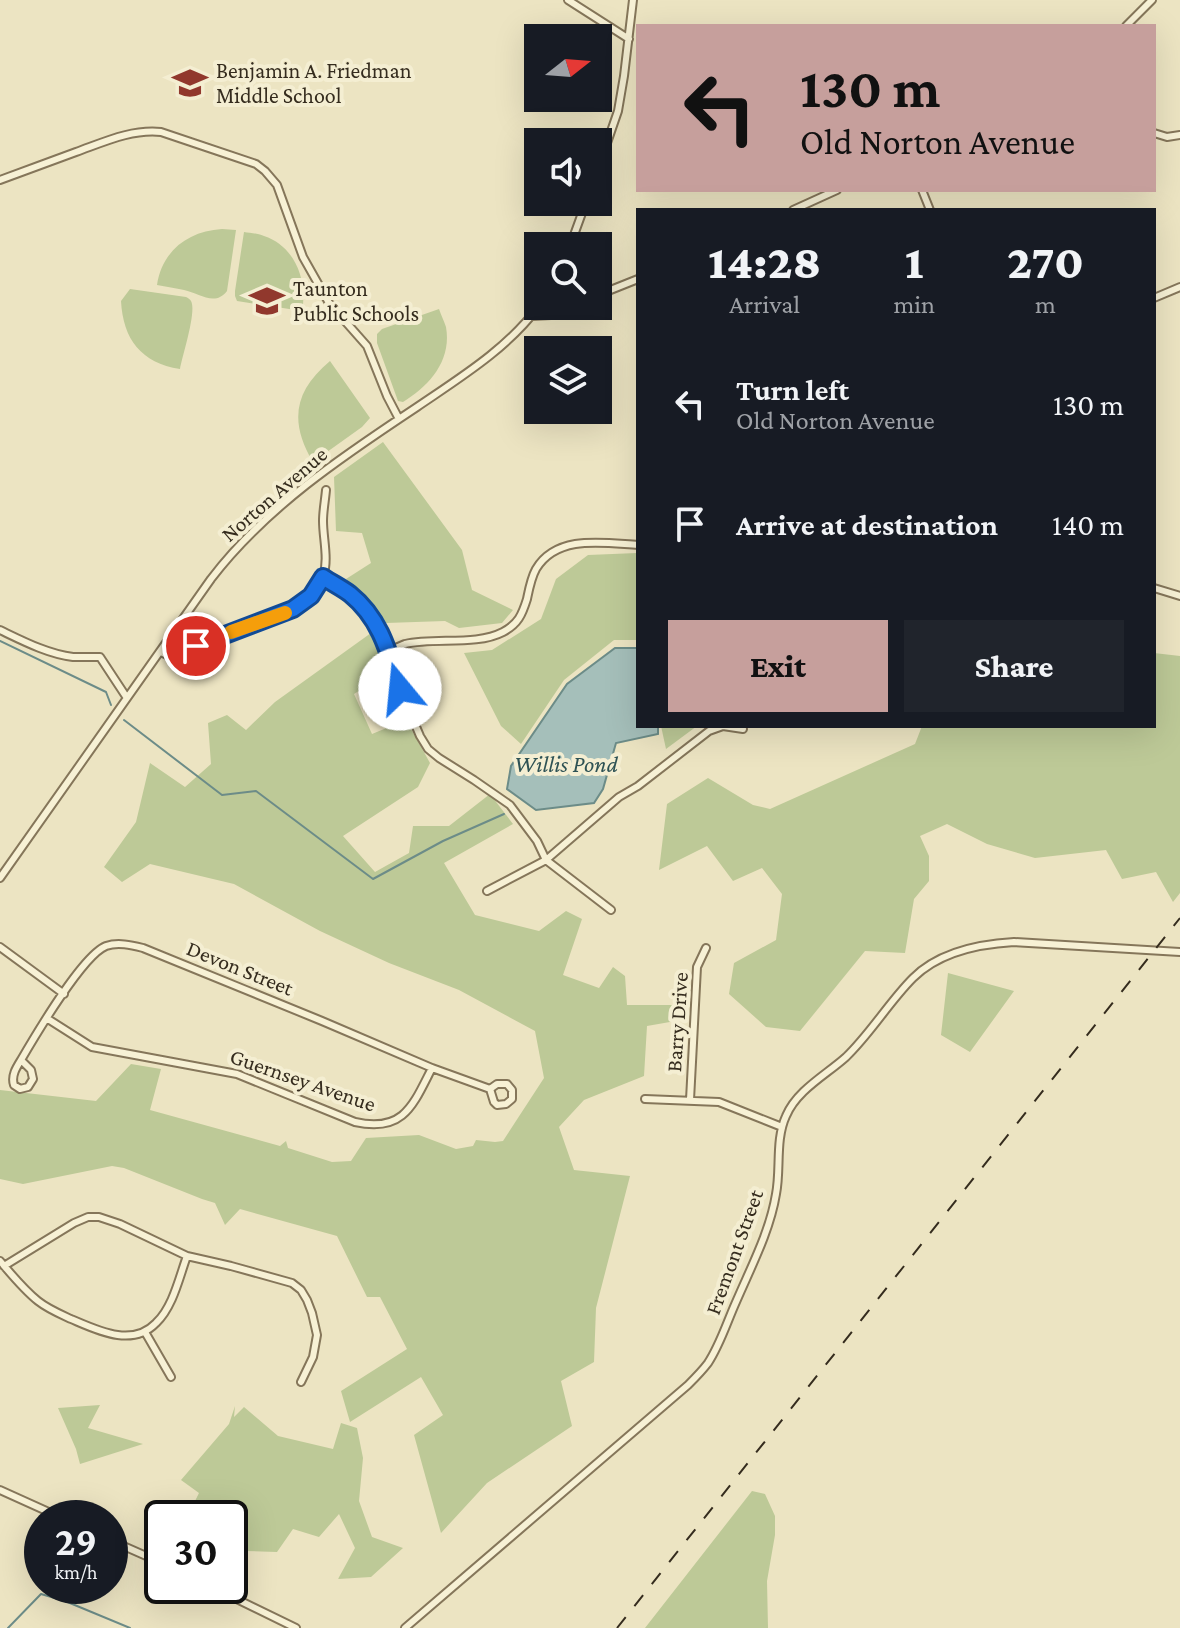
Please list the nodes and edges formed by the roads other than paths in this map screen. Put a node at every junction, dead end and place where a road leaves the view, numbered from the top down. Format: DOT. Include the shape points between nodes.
graph roads {
  1 [pos="568,0"];
  2 [pos="633,0"];
  3 [pos="1152,0"];
  4 [pos="1128,24"];
  5 [pos="629,39"];
  6 [pos="612,128"];
  7 [pos="1156,134"];
  8 [pos="1180,135"];
  9 [pos="0,180"];
  10 [pos="833,192"];
  11 [pos="797,208"];
  12 [pos="636,280"];
  13 [pos="1180,287"];
  14 [pos="612,289"];
  15 [pos="1156,297"];
  16 [pos="528,320"];
  17 [pos="399,419"];
  18 [pos="326,490"];
  19 [pos="636,545"];
  20 [pos="323,577"];
  21 [pos="1156,589"];
  22 [pos="1180,596"];
  23 [pos="0,630"];
  24 [pos="388,651"];
  25 [pos="161,652"];
  26 [pos="127,698"];
  27 [pos="717,728"];
  28 [pos="736,728"];
  29 [pos="743,729"];
  30 [pos="546,860"];
  31 [pos="0,878"];
  32 [pos="487,891"];
  33 [pos="611,910"];
  34 [pos="0,947"];
  35 [pos="706,948"];
  36 [pos="1180,952"];
  37 [pos="64,994"];
  38 [pos="48,1019"];
  39 [pos="21,1060"];
  40 [pos="432,1068"];
  41 [pos="490,1089"];
  42 [pos="645,1099"];
  43 [pos="690,1100"];
  44 [pos="782,1127"];
  45 [pos="187,1256"];
  46 [pos="2,1264"];
  47 [pos="145,1332"];
  48 [pos="171,1377"];
  49 [pos="301,1382"];
  50 [pos="0,1490"];
  51 [pos="24,1501"];
  52 [pos="247,1604"];
  53 [pos="296,1628"];
  54 [pos="405,1628"];
  1 -- 5 [label="street"];
  2 -- 5 [label="street"];
  3 -- 4 [label="street"];
  5 -- 6 [label="street"];
  7 -- 8 [label="street"];
  9 -- 17 [label="street" via="149,131 256,164 277,185 303,257 329,303 367,346"];
  10 -- 11 [label="street"];
  12 -- 14 [label="street"];
  13 -- 15 [label="street"];
  16 -- 17 [label="street, Norton Avenue" via="485,360"];
  17 -- 25 [label="street, Norton Avenue" via="247,536"];
  18 -- 20 [label="street"];
  19 -- 24 [label="street" via="562,547 536,570 520,619 499,634 406,644"];
  20 -- 24 [label="street" via="351,594 378,627"];
  20 -- 25 [label="street" via="311,596 286,613 173,656"];
  21 -- 22 [label="street"];
  23 -- 26 [label="street" via="60,654 100,657"];
  24 -- 30 [label="street" via="424,744 510,805"];
  25 -- 26 [label="street, Norton Avenue"];
  26 -- 31 [label="street, Norton Avenue"];
  27 -- 30 [label="street" via="619,797"];
  28 -- 29 [label="street"];
  30 -- 32 [label="street"];
  30 -- 33 [label="street"];
  34 -- 37 [label="street"];
  35 -- 43 [label="street, Barry Drive" via="697,967"];
  36 -- 44 [label="street, Fremont Street" via="1014,942 975,947 939,960 913,978 849,1054 800,1095"];
  37 -- 38 [label="street, Devon Street"];
  37 -- 40 [label="street, Devon Street" via="96,952 130,945"];
  38 -- 39 [label="street, Devon Street"];
  38 -- 40 [label="street, Guernsey Avenue" via="92,1047 237,1074 369,1125 406,1114"];
  39 -- 39 [label="street" via="12,1082 20,1089 33,1079"];
  40 -- 41 [label="street, Devon Street"];
  42 -- 43 [label="street"];
  43 -- 44 [label="street" via="719,1102"];
  44 -- 54 [label="street, Fremont Street" via="770,1220 706,1365"];
  45 -- 46 [label="street" via="93,1217"];
  45 -- 47 [label="street" via="167,1308"];
  45 -- 49 [label="street" via="280,1278 301,1290 317,1335"];
  46 -- 47 [label="street" via="54,1311 110,1335"];
  47 -- 48 [label="street"];
  50 -- 51 [label="street"];
  52 -- 53 [label="street"];
}
